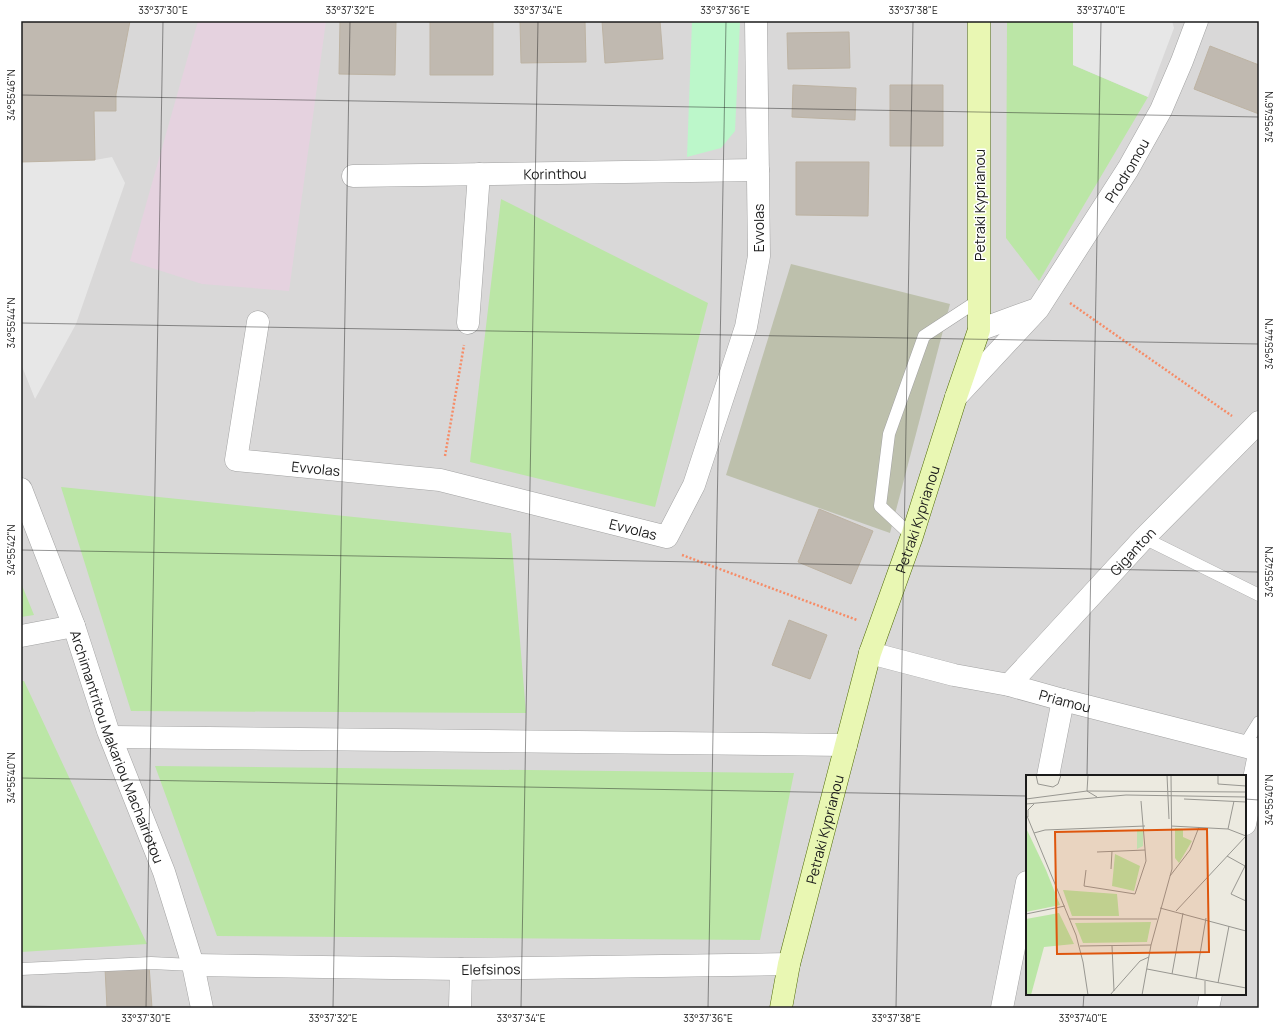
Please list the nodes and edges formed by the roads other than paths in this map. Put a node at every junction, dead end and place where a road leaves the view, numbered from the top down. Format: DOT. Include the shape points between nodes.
graph roads {
  1 [pos="756,21"];
  2 [pos="979,21"];
  3 [pos="1197,21"];
  4 [pos="758,170"];
  5 [pos="479,174"];
  6 [pos="353,176"];
  7 [pos="979,300"];
  8 [pos="1038,309"];
  9 [pos="258,322"];
  10 [pos="468,323"];
  11 [pos="979,330"];
  12 [pos="956,397"];
  13 [pos="1255,426"];
  14 [pos="21,489"];
  15 [pos="912,536"];
  16 [pos="1144,538"];
  17 [pos="1259,595"];
  18 [pos="74,626"];
  19 [pos="21,636"];
  20 [pos="870,654"];
  21 [pos="1009,685"];
  22 [pos="1064,700"];
  23 [pos="1259,722"];
  24 [pos="111,737"];
  25 [pos="846,745"];
  26 [pos="1254,750"];
  27 [pos="1048,775"];
  28 [pos="1246,816"];
  29 [pos="1026,887"];
  30 [pos="789,964"];
  31 [pos="193,965"];
  32 [pos="21,969"];
  33 [pos="461,969"];
  34 [pos="1211,995"];
  35 [pos="202,1008"];
  36 [pos="460,1008"];
  37 [pos="781,1008"];
  38 [pos="1002,1008"];
  39 [pos="1208,1008"];
  1 -- 4 [label="street, EvvoIas"];
  2 -- 7 [label="main road, Petraki Kyprianou"];
  3 -- 8 [label="street, Prodromou" via="1160,110 1128,169"];
  4 -- 5 [label="street, Korinthou"];
  4 -- 9 [label="street, EvvoIas" via="759,256 746,327 694,485 667,537 440,480 236,460"];
  5 -- 6 [label="street, Korinthou"];
  5 -- 10 [label="street"];
  7 -- 11 [label="main road, Petraki Kyprianou"];
  7 -- 15 [label="lane" via="924,336 888,434 880,506"];
  8 -- 11 [label="street"];
  8 -- 12 [label="street, Prodromou"];
  11 -- 12 [label="main road, Petraki Kyprianou"];
  12 -- 15 [label="main road, Petraki Kyprianou"];
  13 -- 16 [label="street, Giganton"];
  14 -- 18 [label="street, Archimantritou Makariou Machairiotou"];
  15 -- 20 [label="main road, Petraki Kyprianou"];
  16 -- 17 [label="lane"];
  16 -- 21 [label="street, Giganton"];
  18 -- 19 [label="street"];
  18 -- 24 [label="street, Archimantritou Makariou Machairiotou"];
  20 -- 21 [label="street, Priamou" via="954,675"];
  20 -- 25 [label="main road, Petraki Kyprianou"];
  21 -- 22 [label="street, Priamou"];
  22 -- 26 [label="street, Priamou"];
  22 -- 27 [label="street"];
  23 -- 26 [label="lane"];
  24 -- 25 [label="street"];
  24 -- 31 [label="street, Archimantritou Makariou Machairiotou" via="164,872"];
  25 -- 30 [label="main road, Petraki Kyprianou"];
  26 -- 28 [label="street"];
  29 -- 38 [label="street"];
  30 -- 33 [label="street, Elefsinos"];
  30 -- 37 [label="main road, Petraki Kyprianou"];
  31 -- 32 [label="lane" via="151,963"];
  31 -- 33 [label="street, Elefsinos"];
  31 -- 35 [label="street, Archimantritou Makariou Machairiotou"];
  33 -- 36 [label="street"];
  34 -- 39 [label="street"];
}
